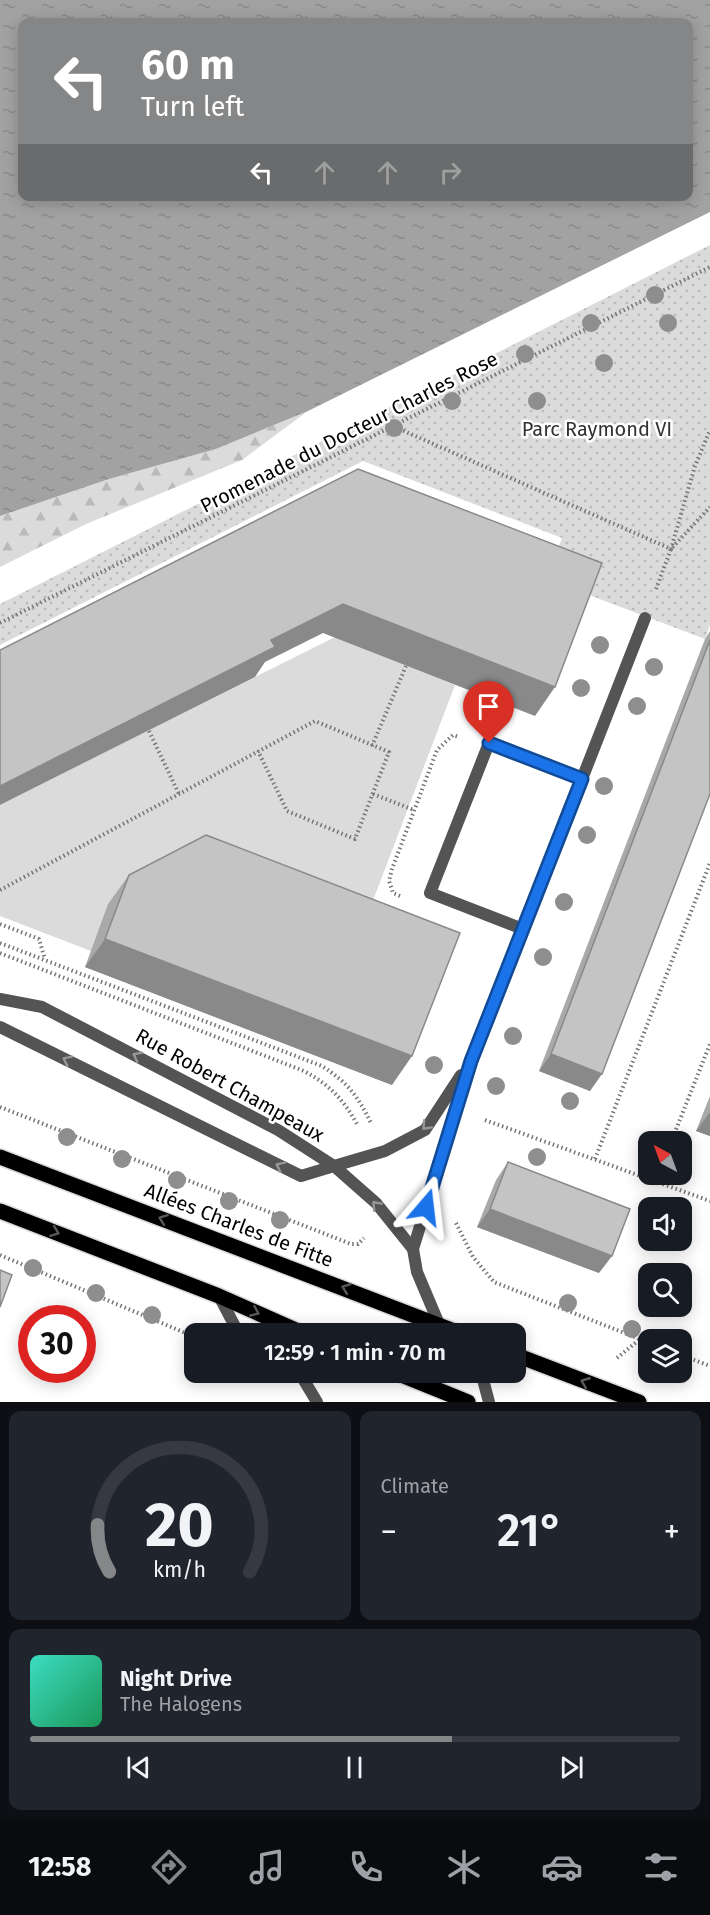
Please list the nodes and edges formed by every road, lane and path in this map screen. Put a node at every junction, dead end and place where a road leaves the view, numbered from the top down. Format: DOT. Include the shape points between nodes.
graph roads {
  1 [pos="710,267"];
  2 [pos="394,426"];
  3 [pos="710,430"];
  4 [pos="710,507"];
  5 [pos="671,549"];
  6 [pos="645,618"];
  7 [pos="0,623"];
  8 [pos="406,666"];
  9 [pos="149,730"];
  10 [pos="372,746"];
  11 [pos="437,750"];
  12 [pos="258,751"];
  13 [pos="582,779"];
  14 [pos="179,794"];
  15 [pos="373,794"];
  16 [pos="414,810"];
  17 [pos="710,863"];
  18 [pos="392,869"];
  19 [pos="0,890"];
  20 [pos="0,924"];
  21 [pos="523,929"];
  22 [pos="0,943"];
  23 [pos="0,953"];
  24 [pos="45,960"];
  25 [pos="0,999"];
  26 [pos="0,1027"];
  27 [pos="710,1044"];
  28 [pos="471,1061"];
  29 [pos="0,1107"];
  30 [pos="456,1108"];
  31 [pos="374,1129"];
  32 [pos="360,1130"];
  33 [pos="675,1131"];
  34 [pos="0,1157"];
  35 [pos="595,1159"];
  36 [pos="334,1166"];
  37 [pos="638,1175"];
  38 [pos="665,1185"];
  39 [pos="710,1201"];
  40 [pos="0,1211"];
  41 [pos="454,1218"];
  42 [pos="367,1230"];
  43 [pos="413,1249"];
  44 [pos="0,1255"];
  45 [pos="219,1296"];
  46 [pos="232,1323"];
  47 [pos="280,1323"];
  48 [pos="436,1323"];
  49 [pos="439,1323"];
  50 [pos="184,1331"];
  51 [pos="638,1338"];
  52 [pos="526,1358"];
  53 [pos="692,1359"];
  54 [pos="710,1366"];
  55 [pos="306,1383"];
  56 [pos="421,1383"];
  57 [pos="484,1383"];
  58 [pos="317,1402"];
  59 [pos="468,1402"];
  60 [pos="489,1402"];
  61 [pos="639,1402"];
  1 -- 2 [label="path, Promenade du Docteur Charles Rose"];
  2 -- 5 [label="path"];
  2 -- 7 [label="path, Promenade du Docteur Charles Rose"];
  3 -- 5 [label="path" via="695,466"];
  4 -- 5 [label="path"];
  5 -- 6 [label="path"];
  6 -- 13 [label="street"];
  8 -- 10 [label="path"];
  9 -- 14 [label="path"];
  10 -- 12 [label="path" via="315,721"];
  10 -- 15 [label="path" via="389,753"];
  11 -- 16 [label="path"];
  12 -- 14 [label="path"];
  12 -- 15 [label="path" via="287,811 355,839"];
  13 -- 21 [label="street"];
  13 -- 21 [label="street" via="489,743 430,893"];
  14 -- 19 [label="path"];
  15 -- 16 [label="path"];
  16 -- 18 [label="path"];
  17 -- 35 [label="path"];
  20 -- 24 [label="path" via="39,939"];
  21 -- 28 [label="street"];
  22 -- 24 [label="path"];
  23 -- 32 [label="path" via="304,1071 328,1084 347,1106"];
  24 -- 31 [label="path" via="322,1066 344,1080 358,1097"];
  36 -- 25 [label="street, Rue Robert Champeaux, one-way" via="278,1130 42,1007"];
  36 -- 26 [label="street, one-way" via="301,1176"];
  27 -- 33 [label="path"];
  28 -- 30 [label="street"];
  28 -- 36 [label="street, one-way" via="425,1130 385,1151"];
  29 -- 42 [label="path" via="351,1244 358,1244"];
  30 -- 35 [label="path"];
  30 -- 43 [label="street"];
  48 -- 34 [label="main road, Allées Charles de Fitte, one-way"];
  35 -- 37 [label="path"];
  43 -- 36 [label="street, Rue Robert Champeaux, one-way" via="376,1203"];
  38 -- 39 [label="path"];
  40 -- 45 [label="main road, one-way"];
  41 -- 51 [label="path" via="473,1257 494,1282"];
  43 -- 49 [label="street" via="417,1272"];
  44 -- 50 [label="path"];
  45 -- 46 [label="street"];
  45 -- 47 [label="main road, one-way"];
  61 -- 52 [label="main road, one-way"];
  53 -- 54 [label="path"];
  55 -- 58 [label="street"];
  56 -- 59 [label="main road"];
  57 -- 60 [label="street"];
}
